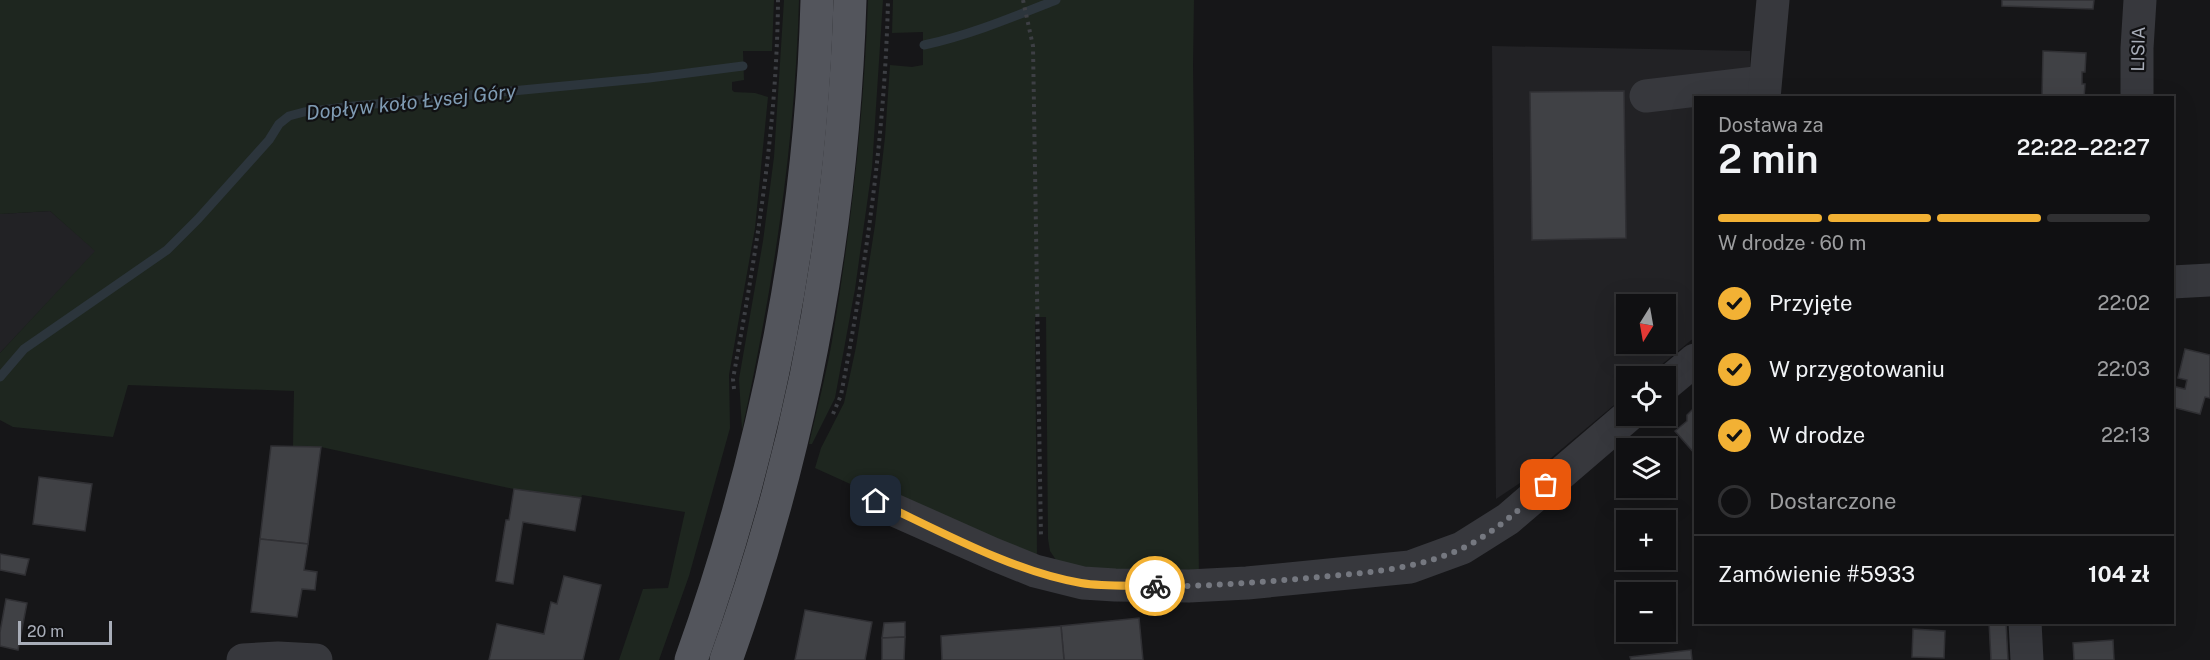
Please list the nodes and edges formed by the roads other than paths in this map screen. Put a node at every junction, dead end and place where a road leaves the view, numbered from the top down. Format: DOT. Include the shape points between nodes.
graph roads {
  1 [pos="817,0"];
  2 [pos="850,0"];
  3 [pos="1773,0"];
  4 [pos="2140,0"];
  5 [pos="1764,90"];
  6 [pos="1646,96"];
  7 [pos="2137,96"];
  8 [pos="2210,280"];
  9 [pos="2174,282"];
  10 [pos="1694,361"];
  11 [pos="1676,376"];
  12 [pos="1616,426"];
  13 [pos="876,501"];
  14 [pos="2025,624"];
  15 [pos="243,660"];
  16 [pos="316,660"];
  17 [pos="691,660"];
  18 [pos="726,660"];
  19 [pos="2027,660"];
  1 -- 17 [label="main road" via="808,143 778,346 730,543"];
  2 -- 18 [label="main road" via="838,178 812,344 780,484"];
  3 -- 5 [label="street"];
  4 -- 7 [label="street, LISIA"];
  5 -- 6 [label="street"];
  8 -- 9 [label="street"];
  10 -- 11 [label="street"];
  12 -- 13 [label="street" via="1501,524 1462,548 1419,565 1357,574 1189,586 1083,583 1041,573 993,554"];
  14 -- 19 [label="street"];
  15 -- 16 [label="street"];
}
